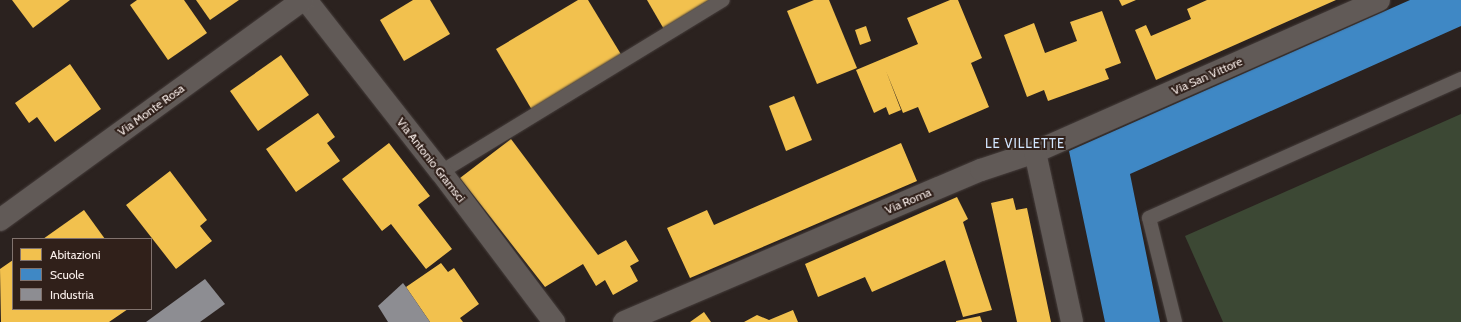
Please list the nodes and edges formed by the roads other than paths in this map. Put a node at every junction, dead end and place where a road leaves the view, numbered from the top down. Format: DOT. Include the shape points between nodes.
graph roads {
  1 [pos="723,0"];
  2 [pos="1379,0"];
  3 [pos="312,2"];
  4 [pos="1461,79"];
  5 [pos="1035,152"];
  6 [pos="441,172"];
  7 [pos="0,220"];
  8 [pos="554,322"];
  9 [pos="624,322"];
  10 [pos="1072,322"];
  11 [pos="1175,322"];
  1 -- 6 [label="lane"];
  2 -- 5 [label="street, Via San Vittore"];
  3 -- 6 [label="street, Via Antonio Gramsci"];
  3 -- 7 [label="street, Via Monte Rosa" via="152,109"];
  4 -- 11 [label="lane" via="1149,218"];
  5 -- 9 [label="street, Via Roma" via="981,170"];
  5 -- 10 [label="street"];
  6 -- 8 [label="street, Via Antonio Gramsci"];
}
